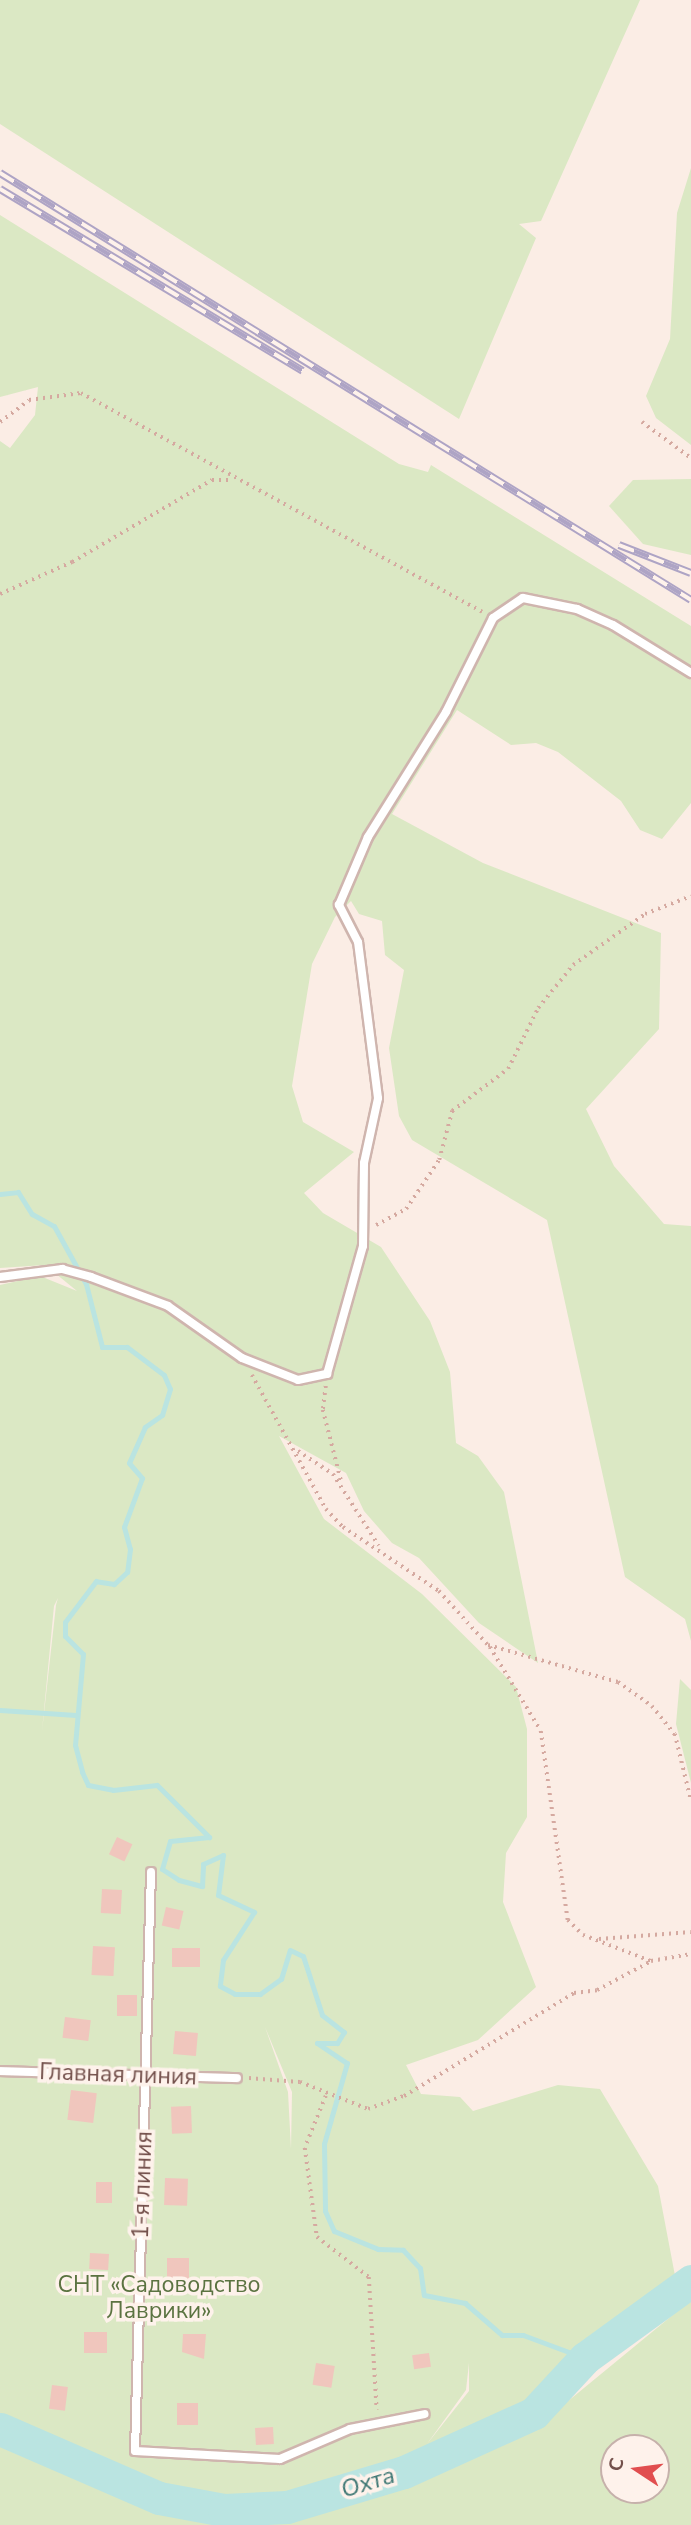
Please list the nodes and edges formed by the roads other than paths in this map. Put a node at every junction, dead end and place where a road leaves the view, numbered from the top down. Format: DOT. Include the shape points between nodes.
graph roads {
  1 [pos="691,673"];
  2 [pos="0,1277"];
  3 [pos="151,1872"];
  4 [pos="0,2071"];
  5 [pos="146,2076"];
  6 [pos="237,2078"];
  7 [pos="425,2414"];
  1 -- 2 [label="lane" via="576,609 523,598 493,618 341,896 358,942 366,1040 379,1071 364,1163 366,1225 327,1374 298,1380 242,1358 168,1306 91,1277 62,1269"];
  3 -- 5 [label="lane, 1-я линия"];
  4 -- 5 [label="lane, Главная линия"];
  5 -- 6 [label="lane, Главная линия"];
  5 -- 7 [label="lane, 1-я линия" via="135,2451 280,2459 378,2424"];
}
